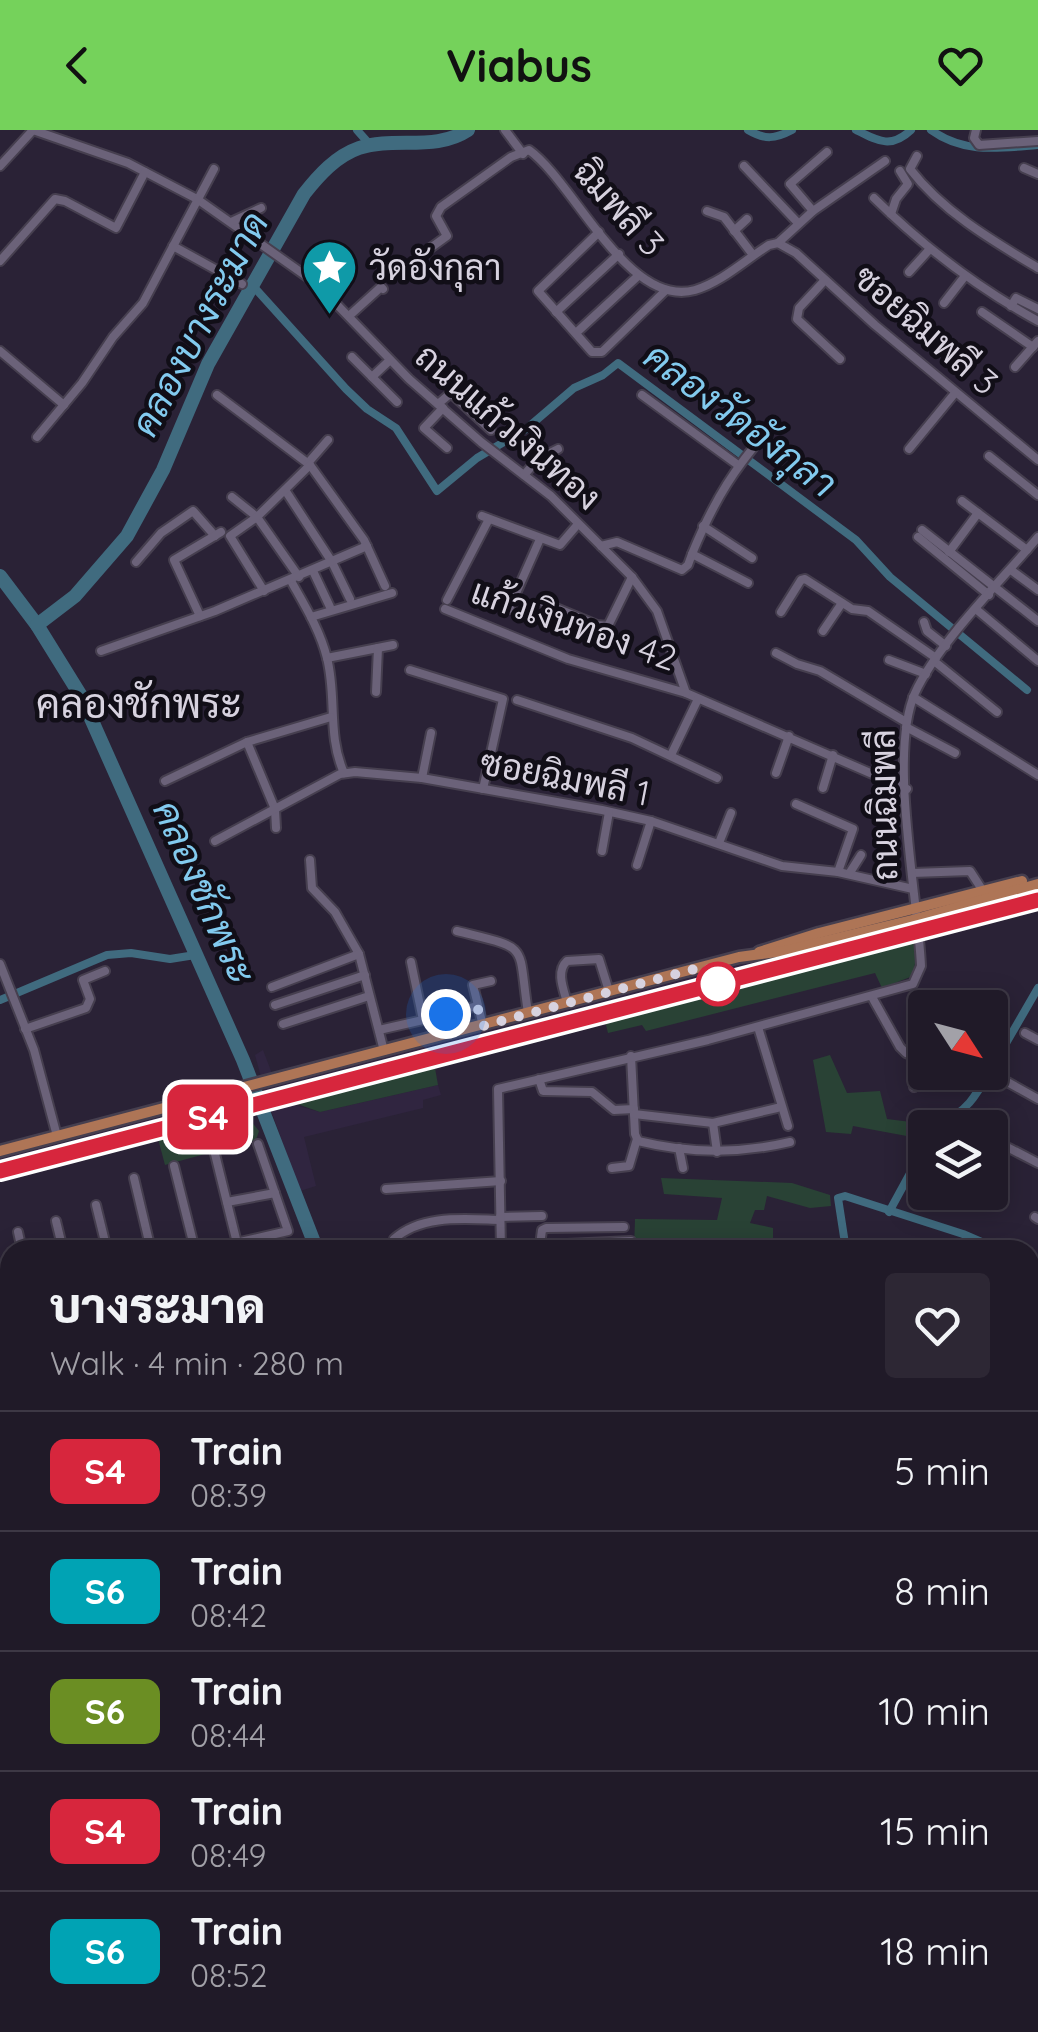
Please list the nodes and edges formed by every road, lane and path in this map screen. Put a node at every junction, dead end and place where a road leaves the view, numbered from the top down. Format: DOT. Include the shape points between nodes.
graph roads {
  1 [pos="33,130"];
  2 [pos="505,130"];
  3 [pos="976,130"];
  4 [pos="1038,141"];
  5 [pos="827,152"];
  6 [pos="523,154"];
  7 [pos="917,156"];
  8 [pos="885,161"];
  9 [pos="0,166"];
  10 [pos="744,166"];
  11 [pos="1024,168"];
  12 [pos="214,169"];
  13 [pos="900,171"];
  14 [pos="145,172"];
  15 [pos="1038,174"];
  16 [pos="874,198"];
  17 [pos="197,199"];
  18 [pos="261,208"];
  19 [pos="707,211"];
  20 [pos="813,211"];
  21 [pos="890,214"];
  22 [pos="747,220"];
  23 [pos="231,222"];
  24 [pos="798,224"];
  25 [pos="734,230"];
  26 [pos="600,232"];
  27 [pos="778,243"];
  28 [pos="172,246"];
  29 [pos="928,250"];
  30 [pos="618,254"];
  31 [pos="754,255"];
  32 [pos="418,257"];
  33 [pos="0,261"];
  34 [pos="1038,268"];
  35 [pos="910,272"];
  36 [pos="638,276"];
  37 [pos="965,276"];
  38 [pos="825,280"];
  39 [pos="242,284"];
  40 [pos="384,289"];
  41 [pos="666,290"];
  42 [pos="944,304"];
  43 [pos="1012,306"];
  44 [pos="1038,308"];
  45 [pos="556,312"];
  46 [pos="982,312"];
  47 [pos="349,316"];
  48 [pos="1038,321"];
  49 [pos="576,333"];
  50 [pos="1035,344"];
  51 [pos="0,350"];
  52 [pos="352,357"];
  53 [pos="840,359"];
  54 [pos="390,360"];
  55 [pos="1015,367"];
  56 [pos="372,378"];
  57 [pos="954,393"];
  58 [pos="217,395"];
  59 [pos="642,395"];
  60 [pos="397,402"];
  61 [pos="64,405"];
  62 [pos="441,406"];
  63 [pos="776,422"];
  64 [pos="492,430"];
  65 [pos="37,437"];
  66 [pos="328,440"];
  67 [pos="447,448"];
  68 [pos="558,449"];
  69 [pos="909,449"];
  70 [pos="989,456"];
  71 [pos="1038,460"];
  72 [pos="741,461"];
  73 [pos="309,464"];
  74 [pos="524,475"];
  75 [pos="285,490"];
  76 [pos="1038,495"];
  77 [pos="232,497"];
  78 [pos="962,501"];
  79 [pos="978,513"];
  80 [pos="257,517"];
  81 [pos="578,524"];
  82 [pos="703,526"];
  83 [pos="1038,537"];
  84 [pos="540,539"];
  85 [pos="368,546"];
  86 [pos="601,546"];
  87 [pos="1027,550"];
  88 [pos="949,552"];
  89 [pos="692,554"];
  90 [pos="752,558"];
  91 [pos="136,562"];
  92 [pos="332,562"];
  93 [pos="1010,570"];
  94 [pos="313,571"];
  95 [pos="632,576"];
  96 [pos="295,579"];
  97 [pos="748,583"];
  98 [pos="264,590"];
  99 [pos="1038,590"];
  100 [pos="992,592"];
  101 [pos="350,599"];
  102 [pos="544,603"];
  103 [pos="842,603"];
  104 [pos="330,607"];
  105 [pos="509,609"];
  106 [pos="976,610"];
  107 [pos="781,612"];
  108 [pos="200,616"];
  109 [pos="311,618"];
  110 [pos="1038,621"];
  111 [pos="924,622"];
  112 [pos="823,631"];
  113 [pos="393,645"];
  114 [pos="946,646"];
  115 [pos="378,648"];
  116 [pos="100,651"];
  117 [pos="776,653"];
  118 [pos="327,658"];
  119 [pos="889,660"];
  120 [pos="935,660"];
  121 [pos="1038,661"];
  122 [pos="410,670"];
  123 [pos="926,674"];
  124 [pos="376,692"];
  125 [pos="686,693"];
  126 [pos="913,698"];
  127 [pos="698,699"];
  128 [pos="517,700"];
  129 [pos="997,712"];
  130 [pos="331,717"];
  131 [pos="906,724"];
  132 [pos="432,733"];
  133 [pos="789,736"];
  134 [pos="247,742"];
  135 [pos="954,753"];
  136 [pos="670,754"];
  137 [pos="832,755"];
  138 [pos="776,772"];
  139 [pos="344,773"];
  140 [pos="1038,775"];
  141 [pos="422,778"];
  142 [pos="718,778"];
  143 [pos="887,778"];
  144 [pos="165,781"];
  145 [pos="822,788"];
  146 [pos="483,789"];
  147 [pos="907,789"];
  148 [pos="796,804"];
  149 [pos="874,807"];
  150 [pos="275,809"];
  151 [pos="609,812"];
  152 [pos="731,814"];
  153 [pos="651,822"];
  154 [pos="276,828"];
  155 [pos="215,841"];
  156 [pos="719,842"];
  157 [pos="602,851"];
  158 [pos="861,854"];
  159 [pos="310,860"];
  160 [pos="637,865"];
  161 [pos="838,872"];
  162 [pos="912,873"];
  163 [pos="849,874"];
  164 [pos="1038,880"];
  165 [pos="913,890"];
  166 [pos="983,892"];
  167 [pos="915,913"];
  168 [pos="457,932"];
  169 [pos="359,954"];
  170 [pos="411,962"];
  171 [pos="0,964"];
  172 [pos="105,970"];
  173 [pos="364,976"];
  174 [pos="491,981"];
  175 [pos="272,987"];
  176 [pos="609,992"];
  177 [pos="369,996"];
  178 [pos="872,997"];
  179 [pos="567,1002"];
  180 [pos="275,1004"];
  181 [pos="477,1006"];
  182 [pos="528,1013"];
  183 [pos="424,1020"];
  184 [pos="283,1024"];
  185 [pos="483,1026"];
  186 [pos="758,1027"];
  187 [pos="25,1029"];
  188 [pos="378,1030"];
  189 [pos="1025,1033"];
  190 [pos="1038,1040"];
  191 [pos="382,1051"];
  192 [pos="908,1052"];
  193 [pos="892,1053"];
  194 [pos="908,1054"];
  195 [pos="631,1056"];
  196 [pos="539,1078"];
  197 [pos="1008,1083"];
  198 [pos="1038,1099"];
  199 [pos="777,1108"];
  200 [pos="634,1112"];
  201 [pos="713,1123"];
  202 [pos="788,1126"];
  203 [pos="58,1136"];
  204 [pos="636,1136"];
  205 [pos="790,1142"];
  206 [pos="258,1144"];
  207 [pos="679,1148"];
  208 [pos="1009,1148"];
  209 [pos="0,1151"];
  210 [pos="717,1152"];
  211 [pos="215,1154"];
  212 [pos="1038,1163"];
  213 [pos="174,1166"];
  214 [pos="612,1168"];
  215 [pos="682,1168"];
  216 [pos="134,1178"];
  217 [pos="501,1181"];
  218 [pos="386,1189"];
  219 [pos="274,1193"];
  220 [pos="227,1202"];
  221 [pos="96,1205"];
  222 [pos="542,1216"];
  223 [pos="500,1218"];
  224 [pos="56,1222"];
  225 [pos="624,1227"];
  226 [pos="18,1232"];
  227 [pos="394,1239"];
  228 [pos="20,1240"];
  229 [pos="60,1240"];
  230 [pos="104,1240"];
  231 [pos="150,1240"];
  232 [pos="192,1240"];
  233 [pos="236,1240"];
  234 [pos="251,1240"];
  235 [pos="500,1240"];
  236 [pos="541,1240"];
  1 -- 9 [label="street"];
  1 -- 14 [label="street, ถนนแก้วเงินทอง"];
  2 -- 6 [label="street"];
  3 -- 4 [label="street" via="980,145"];
  5 -- 20 [label="street" via="790,184"];
  6 -- 26 [label="street, ฉิมพลี 3" via="533,152"];
  6 -- 32 [label="street, ฉิมพลี 3" via="441,207 436,216 447,236"];
  7 -- 34 [label="street" via="910,169 928,188"];
  8 -- 20 [label="street, ฉิมพลี 3"];
  10 -- 24 [label="street"];
  11 -- 15 [label="street"];
  12 -- 17 [label="street"];
  13 -- 21 [label="street" via="909,182"];
  14 -- 17 [label="street, ถนนแก้วเงินทอง"];
  14 -- 33 [label="street" via="116,228 56,199"];
  16 -- 21 [label="street"];
  17 -- 23 [label="street, ถนนแก้วเงินทอง"];
  17 -- 28 [label="street"];
  18 -- 23 [label="street"];
  19 -- 25 [label="street" via="720,214"];
  20 -- 24 [label="street, ฉิมพลี 3"];
  21 -- 29 [label="street"];
  22 -- 25 [label="street"];
  23 -- 47 [label="street, ถนนแก้วเงินทอง" via="302,271"];
  24 -- 27 [label="street, ฉิมพลี 3"];
  25 -- 31 [label="street"];
  26 -- 30 [label="street, ฉิมพลี 3"];
  26 -- 45 [label="street" via="539,290"];
  27 -- 31 [label="street, ฉิมพลี 3"];
  27 -- 38 [label="street, ซอยฉิมพลี 3"];
  28 -- 39 [label="street"];
  28 -- 61 [label="street" via="143,303"];
  29 -- 35 [label="street"];
  29 -- 37 [label="street"];
  30 -- 36 [label="street, ฉิมพลี 3"];
  30 -- 45 [label="street"];
  31 -- 41 [label="street, ฉิมพลี 3" via="695,290"];
  36 -- 41 [label="street, ฉิมพลี 3"];
  36 -- 49 [label="street"];
  37 -- 42 [label="street"];
  37 -- 43 [label="street"];
  38 -- 53 [label="street" via="798,308 797,319"];
  38 -- 57 [label="street, ซอยฉิมพลี 3"];
  40 -- 47 [label="street"];
  41 -- 49 [label="street" via="602,352 592,352"];
  43 -- 44 [label="street" via="1020,298"];
  43 -- 48 [label="street"];
  45 -- 49 [label="street"];
  46 -- 50 [label="street"];
  47 -- 54 [label="street, ถนนแก้วเงินทอง"];
  50 -- 55 [label="street"];
  51 -- 61 [label="street"];
  52 -- 56 [label="street"];
  54 -- 56 [label="street"];
  54 -- 62 [label="street, ถนนแก้วเงินทอง"];
  56 -- 60 [label="street"];
  57 -- 69 [label="street"];
  57 -- 71 [label="street, ซอยฉิมพลี 3"];
  58 -- 73 [label="street"];
  59 -- 72 [label="street"];
  61 -- 65 [label="street"];
  62 -- 64 [label="street" via="451,393"];
  62 -- 67 [label="street" via="424,428"];
  62 -- 74 [label="street, ถนนแก้วเงินทอง"];
  63 -- 72 [label="street"];
  66 -- 73 [label="street"];
  68 -- 74 [label="street"];
  70 -- 76 [label="street"];
  72 -- 82 [label="street"];
  73 -- 75 [label="street"];
  73 -- 85 [label="street"];
  74 -- 81 [label="street, ถนนแก้วเงินทอง"];
  75 -- 80 [label="street"];
  75 -- 92 [label="street"];
  77 -- 80 [label="street"];
  78 -- 79 [label="street"];
  79 -- 87 [label="street"];
  79 -- 88 [label="street"];
  80 -- 96 [label="street"];
  80 -- 98 [label="street" via="230,536"];
  81 -- 84 [label="street" via="563,545"];
  81 -- 86 [label="street, ถนนแก้วเงินทอง"];
  82 -- 89 [label="street"];
  82 -- 90 [label="street"];
  83 -- 87 [label="street, ถนนฉิมพลี"];
  84 -- 105 [label="street"];
  84 -- 125 [label="street, แก้วเงินทอง 42" via="486,517 446,605 568,658"];
  85 -- 92 [label="street"];
  85 -- 109 [label="street" via="388,590"];
  86 -- 89 [label="street" via="616,542 682,570"];
  86 -- 95 [label="street, ถนนแก้วเงินทอง"];
  87 -- 93 [label="street, ถนนฉิมพลี"];
  88 -- 100 [label="street"];
  88 -- 100 [label="street" via="920,534"];
  89 -- 97 [label="street"];
  91 -- 108 [label="street" via="193,511 218,534 174,560"];
  92 -- 94 [label="street"];
  92 -- 101 [label="street"];
  93 -- 99 [label="street"];
  93 -- 100 [label="street, ถนนฉิมพลี"];
  94 -- 96 [label="street"];
  94 -- 104 [label="street"];
  95 -- 102 [label="street" via="608,626"];
  95 -- 125 [label="street, ถนนแก้วเงินทอง" via="657,611"];
  96 -- 98 [label="street"];
  96 -- 109 [label="street"];
  98 -- 108 [label="street"];
  100 -- 106 [label="street, ถนนฉิมพลี"];
  100 -- 110 [label="street"];
  103 -- 107 [label="street" via="804,579"];
  103 -- 112 [label="street"];
  103 -- 120 [label="street" via="868,611"];
  106 -- 114 [label="street, ถนนฉิมพลี"];
  106 -- 121 [label="street"];
  108 -- 116 [label="street"];
  109 -- 118 [label="street"];
  111 -- 114 [label="street"];
  113 -- 115 [label="street"];
  114 -- 120 [label="street, ถนนฉิมพลี"];
  115 -- 118 [label="street"];
  115 -- 124 [label="street"];
  117 -- 131 [label="street" via="820,671"];
  118 -- 130 [label="street"];
  119 -- 123 [label="street"];
  120 -- 123 [label="street, ถนนฉิมพลี"];
  120 -- 129 [label="street"];
  122 -- 146 [label="street" via="502,699"];
  123 -- 126 [label="street, ถนนฉิมพลี"];
  125 -- 127 [label="street"];
  126 -- 131 [label="street, ถนนฉิมพลี"];
  126 -- 140 [label="street"];
  127 -- 133 [label="street"];
  127 -- 136 [label="street"];
  128 -- 136 [label="street"];
  130 -- 134 [label="street"];
  130 -- 139 [label="street"];
  131 -- 135 [label="street"];
  131 -- 147 [label="street, ถนนฉิมพลี"];
  132 -- 141 [label="street"];
  133 -- 137 [label="street"];
  133 -- 138 [label="street"];
  134 -- 144 [label="street"];
  134 -- 150 [label="street"];
  136 -- 142 [label="street"];
  137 -- 143 [label="street"];
  137 -- 145 [label="street"];
  139 -- 141 [label="street, ซอยฉิมพลี 1"];
  139 -- 150 [label="street"];
  141 -- 146 [label="street, ซอยฉิมพลี 1"];
  143 -- 147 [label="street"];
  143 -- 149 [label="street"];
  146 -- 151 [label="street, ซอยฉิมพลี 1"];
  147 -- 162 [label="street, ถนนฉิมพลี"];
  148 -- 161 [label="street" via="853,828"];
  150 -- 154 [label="street"];
  150 -- 155 [label="street"];
  151 -- 153 [label="street, ซอยฉิมพลี 1"];
  151 -- 157 [label="street"];
  152 -- 156 [label="street"];
  153 -- 156 [label="street, ซอยฉิมพลี 1"];
  153 -- 160 [label="street"];
  156 -- 161 [label="street, ซอยฉิมพลี 1" via="782,866"];
  158 -- 163 [label="street"];
  159 -- 169 [label="street" via="312,888"];
  161 -- 163 [label="street, ซอยฉิมพลี 1"];
  162 -- 165 [label="street, ถนนฉิมพลี"];
  162 -- 166 [label="street" via="970,871"];
  163 -- 165 [label="street, ซอยฉิมพลี 1"];
  164 -- 166 [label="main road"];
  164 -- 167 [label="main road"];
  165 -- 167 [label="street, ถนนฉิมพลี"];
  166 -- 167 [label="main road"];
  167 -- 176 [label="main road"];
  167 -- 178 [label="street, ถนนฉิมพลี" via="918,976 907,988"];
  168 -- 182 [label="street" via="516,949"];
  169 -- 173 [label="street"];
  169 -- 175 [label="street"];
  170 -- 183 [label="street"];
  171 -- 187 [label="street"];
  172 -- 187 [label="street" via="83,980 86,1008"];
  173 -- 177 [label="street"];
  173 -- 180 [label="street"];
  174 -- 181 [label="street" via="472,985"];
  176 -- 179 [label="main road"];
  176 -- 179 [label="street" via="599,959 567,961 561,974"];
  177 -- 184 [label="street"];
  177 -- 188 [label="street"];
  178 -- 186 [label="street, ถนนฉิมพลี"];
  178 -- 192 [label="street"];
  179 -- 182 [label="main road"];
  181 -- 183 [label="street"];
  181 -- 185 [label="street"];
  182 -- 185 [label="main road"];
  183 -- 188 [label="street"];
  185 -- 191 [label="main road"];
  186 -- 195 [label="street, ถนนฉิมพลี"];
  186 -- 202 [label="street"];
  187 -- 203 [label="street"];
  188 -- 191 [label="street"];
  189 -- 190 [label="street"];
  191 -- 203 [label="main road"];
  193 -- 194 [label="street"];
  195 -- 196 [label="street, ถนนฉิมพลี"];
  195 -- 200 [label="street"];
  196 -- 200 [label="street" via="542,1091 592,1092 614,1110"];
  196 -- 217 [label="street, ถนนฉิมพลี" via="498,1090"];
  197 -- 198 [label="street"];
  199 -- 201 [label="street"];
  200 -- 201 [label="street"];
  200 -- 204 [label="street"];
  201 -- 210 [label="street"];
  203 -- 209 [label="main road"];
  204 -- 207 [label="street"];
  204 -- 214 [label="street" via="629,1166"];
  205 -- 210 [label="street"];
  206 -- 219 [label="street"];
  207 -- 210 [label="street"];
  207 -- 215 [label="street"];
  208 -- 212 [label="street"];
  211 -- 220 [label="street"];
  213 -- 232 [label="street"];
  216 -- 231 [label="street"];
  217 -- 218 [label="street"];
  217 -- 223 [label="street"];
  219 -- 220 [label="street"];
  219 -- 234 [label="street" via="288,1232"];
  220 -- 233 [label="street"];
  221 -- 230 [label="street"];
  222 -- 223 [label="street"];
  223 -- 227 [label="street" via="426,1223"];
  223 -- 235 [label="street"];
  224 -- 229 [label="street"];
  225 -- 236 [label="street" via="546,1228"];
  226 -- 228 [label="street"];
}
